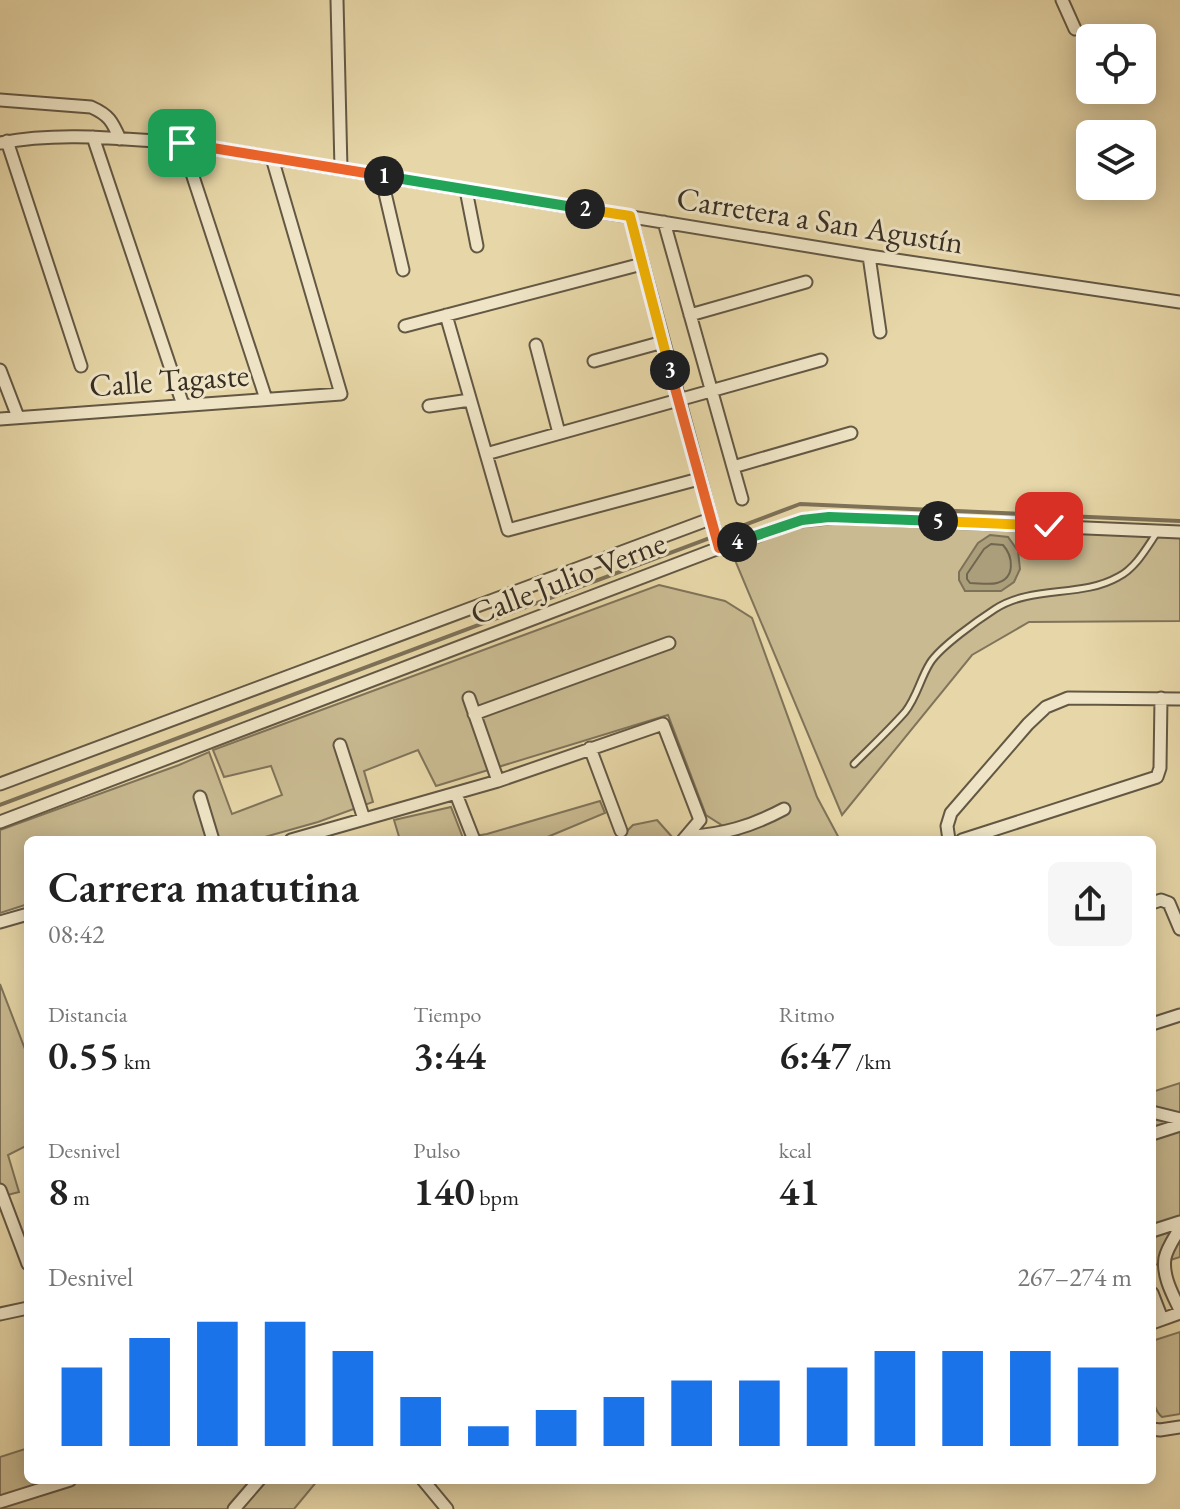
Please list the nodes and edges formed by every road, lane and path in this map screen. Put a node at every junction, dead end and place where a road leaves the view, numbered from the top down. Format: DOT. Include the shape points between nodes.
graph roads {
  1 [pos="337,0"];
  2 [pos="1062,0"];
  3 [pos="1075,29"];
  4 [pos="0,100"];
  5 [pos="93,137"];
  6 [pos="120,139"];
  7 [pos="3,142"];
  8 [pos="182,143"];
  9 [pos="272,158"];
  10 [pos="341,169"];
  11 [pos="381,176"];
  12 [pos="466,190"];
  13 [pos="630,216"];
  14 [pos="664,222"];
  15 [pos="477,246"];
  16 [pos="869,256"];
  17 [pos="642,264"];
  18 [pos="403,270"];
  19 [pos="806,282"];
  20 [pos="1180,302"];
  21 [pos="446,315"];
  22 [pos="690,315"];
  23 [pos="405,326"];
  24 [pos="880,332"];
  25 [pos="663,342"];
  26 [pos="536,345"];
  27 [pos="821,360"];
  28 [pos="594,361"];
  29 [pos="81,366"];
  30 [pos="0,370"];
  31 [pos="711,390"];
  32 [pos="266,399"];
  33 [pos="470,400"];
  34 [pos="678,400"];
  35 [pos="183,405"];
  36 [pos="429,406"];
  37 [pos="18,417"];
  38 [pos="0,419"];
  39 [pos="559,433"];
  40 [pos="851,433"];
  41 [pos="486,454"];
  42 [pos="733,467"];
  43 [pos="699,479"];
  44 [pos="742,499"];
  45 [pos="711,524"];
  46 [pos="1159,531"];
  47 [pos="1180,532"];
  48 [pos="718,545"];
  49 [pos="669,643"];
  50 [pos="469,698"];
  51 [pos="1161,698"];
  52 [pos="1180,699"];
  53 [pos="474,714"];
  54 [pos="340,745"];
  55 [pos="590,748"];
  56 [pos="854,764"];
  57 [pos="498,781"];
  58 [pos="0,784"];
  59 [pos="456,794"];
  60 [pos="200,797"];
  61 [pos="784,809"];
  62 [pos="364,819"];
  63 [pos="0,822"];
  64 [pos="621,831"];
  65 [pos="212,836"];
  66 [pos="319,836"];
  67 [pos="472,836"];
  68 [pos="687,836"];
  69 [pos="704,836"];
  70 [pos="948,836"];
  71 [pos="974,836"];
  72 [pos="1156,902"];
  73 [pos="24,915"];
  74 [pos="0,922"];
  75 [pos="1180,929"];
  76 [pos="1180,1015"];
  77 [pos="1156,1023"];
  78 [pos="1156,1113"];
  79 [pos="1180,1122"];
  80 [pos="1156,1132"];
  81 [pos="0,1190"];
  82 [pos="1180,1225"];
  83 [pos="1156,1230"];
  84 [pos="24,1253"];
  85 [pos="24,1309"];
  86 [pos="1180,1312"];
  87 [pos="0,1314"];
  88 [pos="1157,1321"];
  89 [pos="1180,1427"];
  90 [pos="1156,1430"];
  91 [pos="57,1484"];
  92 [pos="256,1484"];
  93 [pos="426,1484"];
  94 [pos="0,1502"];
  95 [pos="234,1509"];
  96 [pos="447,1509"];
  1 -- 10 [label="street"];
  2 -- 3 [label="street"];
  4 -- 6 [label="street" via="91,107 113,122"];
  5 -- 6 [label="street, Carretera a San Agustín"];
  5 -- 7 [label="street, Carretera a San Agustín"];
  5 -- 35 [label="street"];
  6 -- 8 [label="street, Carretera a San Agustín"];
  7 -- 29 [label="street"];
  8 -- 9 [label="street, Carretera a San Agustín"];
  8 -- 32 [label="street"];
  9 -- 10 [label="street, Carretera a San Agustín"];
  9 -- 32 [label="street, Calle Tagaste" via="341,394"];
  10 -- 11 [label="street, Carretera a San Agustín"];
  11 -- 12 [label="street, Carretera a San Agustín"];
  11 -- 18 [label="street"];
  12 -- 13 [label="street, Carretera a San Agustín"];
  12 -- 15 [label="street"];
  13 -- 14 [label="street, Carretera a San Agustín"];
  13 -- 17 [label="street"];
  14 -- 16 [label="street, Carretera a San Agustín"];
  14 -- 22 [label="street"];
  16 -- 20 [label="street, Carretera a San Agustín"];
  16 -- 24 [label="street"];
  17 -- 21 [label="street"];
  17 -- 25 [label="street"];
  19 -- 22 [label="street"];
  21 -- 23 [label="street"];
  21 -- 33 [label="street"];
  22 -- 31 [label="street"];
  25 -- 28 [label="street"];
  25 -- 34 [label="street"];
  26 -- 39 [label="street"];
  27 -- 31 [label="street"];
  30 -- 37 [label="street"];
  31 -- 34 [label="street"];
  31 -- 42 [label="street"];
  32 -- 35 [label="street, Calle Tagaste"];
  33 -- 36 [label="street"];
  33 -- 41 [label="street"];
  34 -- 39 [label="street"];
  34 -- 43 [label="street"];
  35 -- 37 [label="street, Calle Tagaste"];
  37 -- 38 [label="street, Calle Tagaste"];
  39 -- 41 [label="street"];
  40 -- 42 [label="street"];
  41 -- 43 [label="street" via="508,530"];
  42 -- 44 [label="street"];
  43 -- 45 [label="street"];
  45 -- 48 [label="street"];
  45 -- 58 [label="street"];
  46 -- 47 [label="street, Calle Julio Verne"];
  46 -- 48 [label="street, Calle Julio Verne" via="829,517"];
  46 -- 56 [label="lane" via="1119,577 1024,597 983,618 939,652 915,699"];
  48 -- 63 [label="street, Calle Julio Verne"];
  49 -- 53 [label="street"];
  50 -- 53 [label="street"];
  51 -- 52 [label="street"];
  51 -- 70 [label="street" via="1068,698 1046,707 951,813"];
  51 -- 71 [label="street" via="1157,777"];
  53 -- 57 [label="street"];
  54 -- 62 [label="street"];
  55 -- 57 [label="street"];
  55 -- 64 [label="street"];
  55 -- 68 [label="street" via="663,724 700,820"];
  57 -- 59 [label="street"];
  59 -- 62 [label="street"];
  59 -- 67 [label="street"];
  60 -- 65 [label="street"];
  61 -- 69 [label="street" via="736,830"];
  62 -- 66 [label="street"];
  72 -- 75 [label="street" via="1169,903"];
  73 -- 74 [label="street"];
  76 -- 77 [label="street"];
  78 -- 79 [label="street"];
  79 -- 80 [label="street"];
  81 -- 84 [label="street"];
  82 -- 83 [label="street"];
  82 -- 86 [label="street" via="1165,1265"];
  85 -- 87 [label="street"];
  86 -- 88 [label="street"];
  89 -- 90 [label="street"];
  91 -- 94 [label="street"];
  92 -- 95 [label="street"];
  93 -- 96 [label="street"];
}
